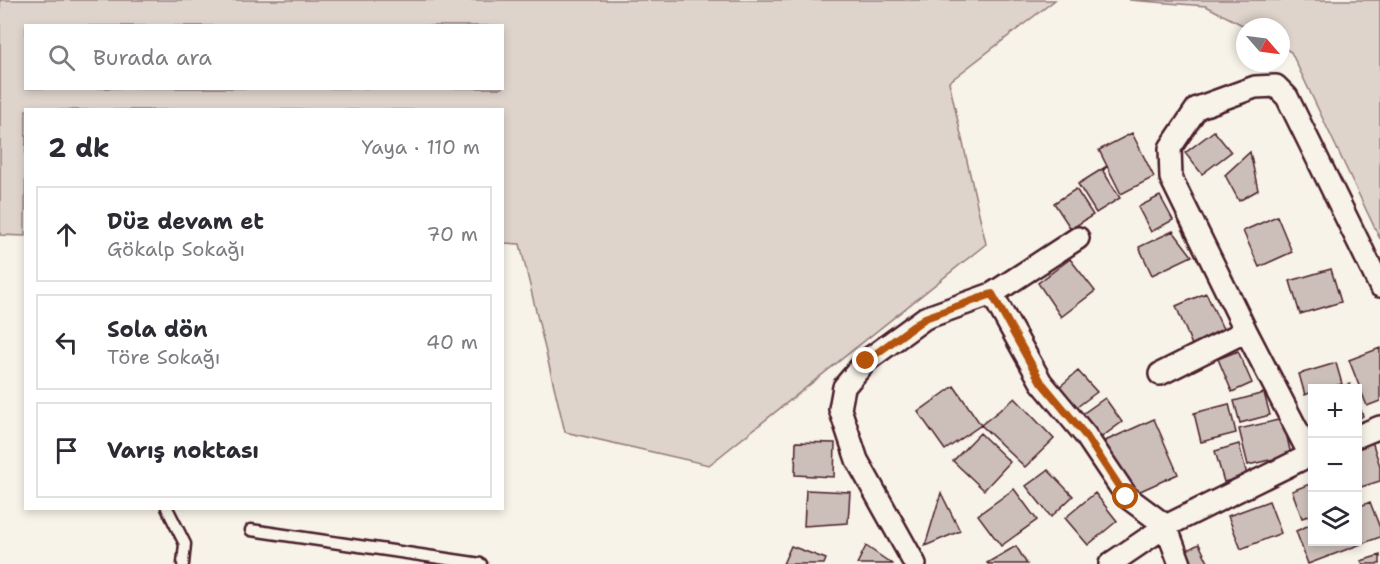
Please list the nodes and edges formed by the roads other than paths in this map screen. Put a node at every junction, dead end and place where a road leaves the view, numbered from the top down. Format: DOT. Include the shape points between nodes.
graph roads {
  1 [pos="1078,238"];
  2 [pos="1380,286"];
  3 [pos="992,294"];
  4 [pos="1246,331"];
  5 [pos="1160,374"];
  6 [pos="1380,427"];
  7 [pos="1362,434"];
  8 [pos="1308,447"];
  9 [pos="1308,456"];
  10 [pos="168,510"];
  11 [pos="1166,526"];
  12 [pos="251,530"];
  13 [pos="183,564"];
  14 [pos="481,564"];
  15 [pos="915,564"];
  16 [pos="1110,564"];
  17 [pos="1180,564"];
  1 -- 3 [label="street"];
  2 -- 4 [label="street" via="1287,97 1276,86 1255,87 1197,108 1170,148 1171,178"];
  3 -- 11 [label="street" via="1041,382 1086,436 1126,497"];
  3 -- 15 [label="street" via="925,318 866,361 844,387 840,409 857,460"];
  4 -- 5 [label="street"];
  4 -- 8 [label="street"];
  6 -- 7 [label="street"];
  9 -- 11 [label="street"];
  10 -- 13 [label="lane" via="185,544"];
  11 -- 16 [label="street"];
  11 -- 17 [label="street"];
  12 -- 14 [label="lane"];
}
